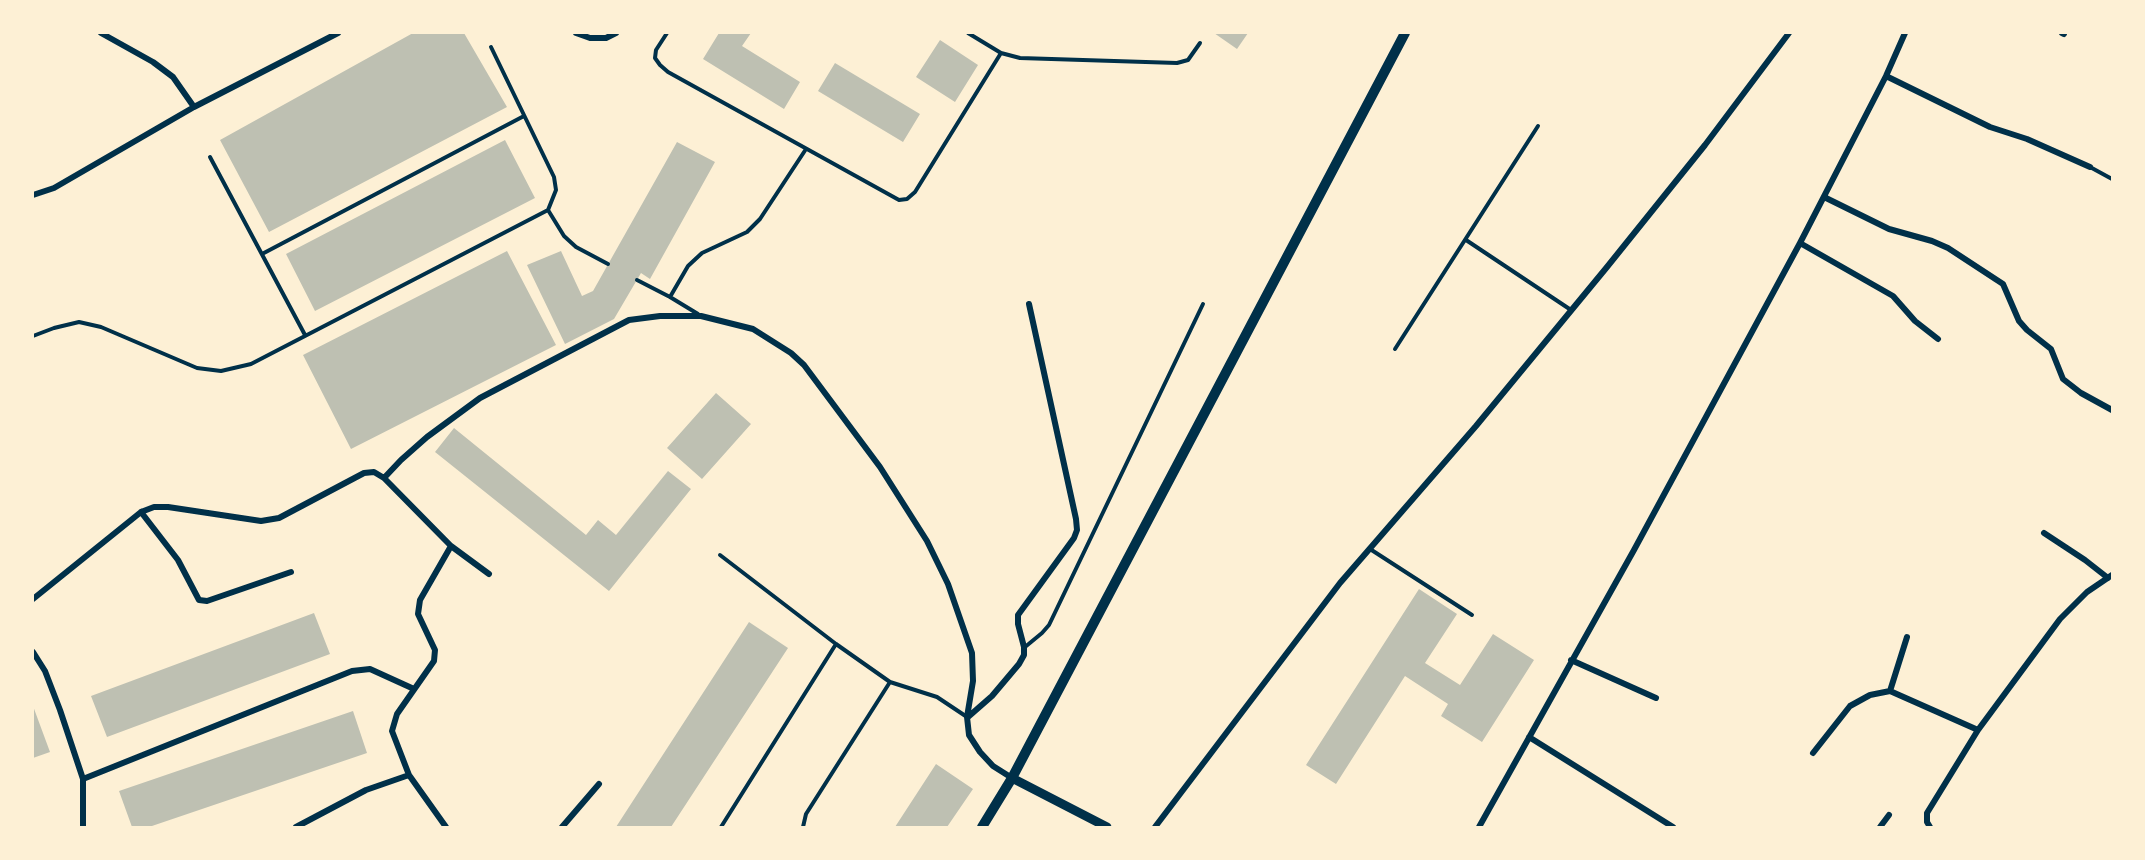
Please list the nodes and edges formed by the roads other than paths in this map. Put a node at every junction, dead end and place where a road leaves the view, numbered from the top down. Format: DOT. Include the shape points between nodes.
graph roads {
  1 [pos="101,33"];
  2 [pos="338,33"];
  3 [pos="576,33"];
  4 [pos="616,33"];
  5 [pos="667,33"];
  6 [pos="968,33"];
  7 [pos="1405,33"];
  8 [pos="1789,33"];
  9 [pos="1905,33"];
  10 [pos="1200,43"];
  11 [pos="491,47"];
  12 [pos="1001,53"];
  13 [pos="1886,76"];
  14 [pos="194,107"];
  15 [pos="524,116"];
  16 [pos="1538,126"];
  17 [pos="806,149"];
  18 [pos="210,157"];
  19 [pos="2090,167"];
  20 [pos="2112,179"];
  21 [pos="33,195"];
  22 [pos="1824,197"];
  23 [pos="548,210"];
  24 [pos="1466,240"];
  25 [pos="1800,243"];
  26 [pos="262,254"];
  27 [pos="608,264"];
  28 [pos="637,280"];
  29 [pos="670,297"];
  30 [pos="1029,304"];
  31 [pos="1203,304"];
  32 [pos="1571,310"];
  33 [pos="701,316"];
  34 [pos="305,335"];
  35 [pos="33,336"];
  36 [pos="1938,339"];
  37 [pos="1395,349"];
  38 [pos="2112,410"];
  39 [pos="384,478"];
  40 [pos="141,512"];
  41 [pos="2044,533"];
  42 [pos="451,546"];
  43 [pos="1370,548"];
  44 [pos="720,555"];
  45 [pos="291,572"];
  46 [pos="489,574"];
  47 [pos="2110,576"];
  48 [pos="33,599"];
  49 [pos="1472,615"];
  50 [pos="1907,637"];
  51 [pos="836,644"];
  52 [pos="1024,647"];
  53 [pos="33,652"];
  54 [pos="1571,660"];
  55 [pos="890,682"];
  56 [pos="414,689"];
  57 [pos="1890,691"];
  58 [pos="1656,698"];
  59 [pos="967,717"];
  60 [pos="1978,730"];
  61 [pos="1529,737"];
  62 [pos="1813,753"];
  63 [pos="409,775"];
  64 [pos="83,778"];
  65 [pos="1012,778"];
  66 [pos="599,784"];
  67 [pos="1889,815"];
  68 [pos="83,827"];
  69 [pos="296,827"];
  70 [pos="446,827"];
  71 [pos="562,827"];
  72 [pos="721,827"];
  73 [pos="804,827"];
  74 [pos="982,827"];
  75 [pos="1107,827"];
  76 [pos="1155,827"];
  77 [pos="1479,827"];
  78 [pos="1673,827"];
  79 [pos="1880,827"];
  80 [pos="1930,827"];
  1 -- 14 [label="street" via="173,77"];
  2 -- 14 [label="street"];
  3 -- 4 [label="street" via="590,38 606,38"];
  5 -- 17 [label="lane" via="656,50 660,66"];
  6 -- 12 [label="lane"];
  7 -- 65 [label="main road"];
  8 -- 32 [label="street" via="1705,145"];
  9 -- 13 [label="street"];
  10 -- 12 [label="lane" via="1188,60 1177,63 1020,58"];
  11 -- 15 [label="lane"];
  12 -- 17 [label="lane" via="907,199 899,200"];
  13 -- 19 [label="street" via="1990,127"];
  13 -- 22 [label="street"];
  14 -- 21 [label="street" via="54,188"];
  15 -- 23 [label="lane" via="554,177 556,190"];
  15 -- 26 [label="lane"];
  16 -- 24 [label="lane"];
  17 -- 29 [label="lane" via="760,219 747,232 702,253 688,266"];
  18 -- 26 [label="lane"];
  19 -- 20 [label="lane"];
  22 -- 25 [label="street"];
  22 -- 38 [label="street" via="1889,229 1948,248 2003,284 2019,321 2051,349 2063,379"];
  23 -- 27 [label="lane" via="576,247"];
  23 -- 34 [label="lane"];
  24 -- 32 [label="lane"];
  24 -- 37 [label="lane"];
  25 -- 36 [label="street" via="1893,296"];
  25 -- 54 [label="street"];
  26 -- 34 [label="lane"];
  28 -- 29 [label="lane"];
  29 -- 33 [label="lane"];
  30 -- 52 [label="street" via="1077,530 1018,615"];
  31 -- 52 [label="lane" via="1049,625"];
  32 -- 43 [label="street"];
  33 -- 39 [label="street" via="629,320 480,398 427,437"];
  33 -- 59 [label="street" via="753,329 791,353 880,467 927,541 948,584 972,653 973,681"];
  34 -- 35 [label="lane" via="250,364 221,371 197,368 90,324 79,322"];
  39 -- 40 [label="street" via="374,472 364,473 279,518 261,521 168,507"];
  39 -- 42 [label="street"];
  40 -- 45 [label="street" via="178,560 199,600 207,601"];
  40 -- 48 [label="street"];
  41 -- 47 [label="street"];
  42 -- 46 [label="street"];
  42 -- 56 [label="street" via="420,600 418,614 435,650 434,662"];
  43 -- 49 [label="lane"];
  43 -- 76 [label="street"];
  44 -- 51 [label="lane"];
  47 -- 60 [label="street" via="2060,619"];
  50 -- 57 [label="street"];
  51 -- 55 [label="lane"];
  51 -- 72 [label="lane"];
  52 -- 59 [label="street" via="1019,664 992,696"];
  53 -- 64 [label="street" via="45,671"];
  54 -- 58 [label="street"];
  54 -- 61 [label="street"];
  55 -- 59 [label="lane" via="937,697"];
  55 -- 73 [label="lane" via="806,814"];
  56 -- 63 [label="street" via="392,731"];
  56 -- 64 [label="street" via="370,669 352,671"];
  57 -- 60 [label="street"];
  57 -- 62 [label="street" via="1870,695 1850,706"];
  59 -- 65 [label="street" via="969,735 980,752"];
  60 -- 80 [label="street" via="1927,813"];
  61 -- 77 [label="street"];
  61 -- 78 [label="street"];
  63 -- 69 [label="street" via="366,790"];
  63 -- 70 [label="street"];
  64 -- 68 [label="street"];
  65 -- 74 [label="main road"];
  65 -- 75 [label="street"];
  66 -- 71 [label="street"];
  67 -- 79 [label="street"];
}
